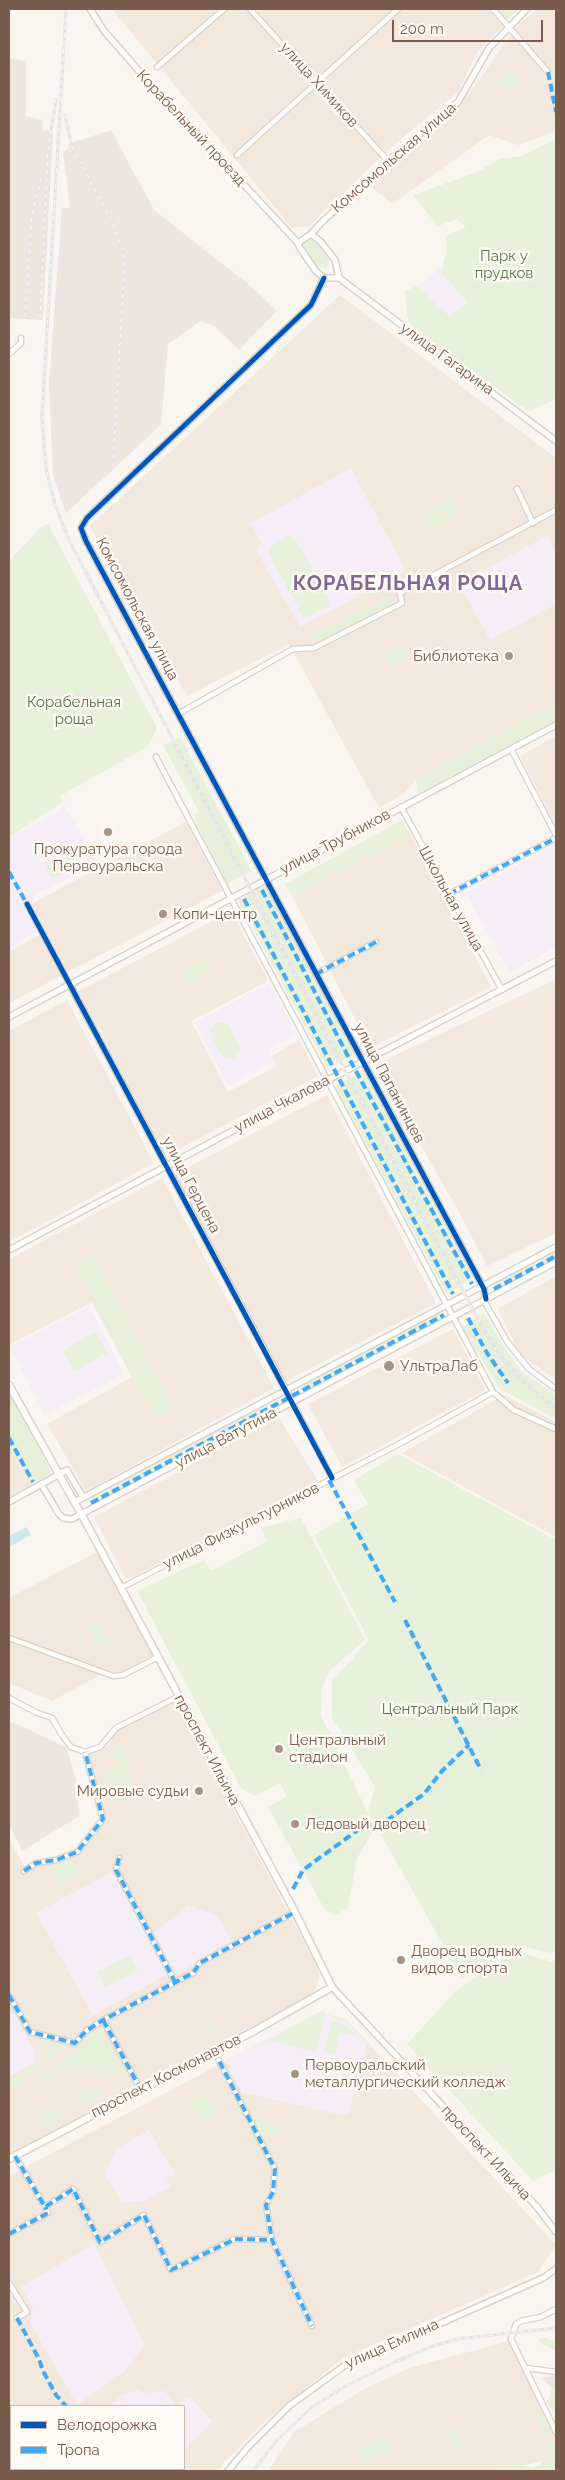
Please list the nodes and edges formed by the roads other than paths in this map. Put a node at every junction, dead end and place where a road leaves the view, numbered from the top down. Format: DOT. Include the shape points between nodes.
graph roads {
  1 [pos="90,9"];
  2 [pos="224,9"];
  3 [pos="250,9"];
  4 [pos="398,9"];
  5 [pos="493,9"];
  6 [pos="528,9"];
  7 [pos="508,26"];
  8 [pos="157,68"];
  9 [pos="548,72"];
  10 [pos="316,81"];
  11 [pos="237,155"];
  12 [pos="388,161"];
  13 [pos="311,234"];
  14 [pos="298,242"];
  15 [pos="324,278"];
  16 [pos="339,278"];
  17 [pos="21,338"];
  18 [pos="9,354"];
  19 [pos="556,440"];
  20 [pos="517,489"];
  21 [pos="556,510"];
  22 [pos="532,522"];
  23 [pos="178,714"];
  24 [pos="556,725"];
  25 [pos="511,750"];
  26 [pos="156,756"];
  27 [pos="401,807"];
  28 [pos="556,837"];
  29 [pos="265,879"];
  30 [pos="449,894"];
  31 [pos="230,898"];
  32 [pos="28,904"];
  33 [pos="376,942"];
  34 [pos="556,961"];
  35 [pos="316,974"];
  36 [pos="70,985"];
  37 [pos="502,990"];
  38 [pos="9,1017"];
  39 [pos="363,1061"];
  40 [pos="328,1080"];
  41 [pos="166,1166"];
  42 [pos="556,1247"];
  43 [pos="9,1250"];
  44 [pos="556,1262"];
  45 [pos="483,1286"];
  46 [pos="485,1300"];
  47 [pos="447,1305"];
  48 [pos="454,1318"];
  49 [pos="9,1385"];
  50 [pos="556,1389"];
  51 [pos="285,1390"];
  52 [pos="493,1392"];
  53 [pos="293,1403"];
  54 [pos="556,1429"];
  55 [pos="58,1474"];
  56 [pos="332,1478"];
  57 [pos="41,1484"];
  58 [pos="83,1497"];
  59 [pos="9,1502"];
  60 [pos="75,1502"];
  61 [pos="81,1514"];
  62 [pos="121,1588"];
  63 [pos="9,1638"];
  64 [pos="158,1657"];
  65 [pos="179,1696"];
  66 [pos="9,1698"];
  67 [pos="85,1752"];
  68 [pos="118,1858"];
  69 [pos="24,1871"];
  70 [pos="295,1912"];
  71 [pos="175,1982"];
  72 [pos="332,1987"];
  73 [pos="9,1995"];
  74 [pos="103,2020"];
  75 [pos="214,2052"];
  76 [pos="141,2090"];
  77 [pos="12,2158"];
  78 [pos="45,2207"];
  79 [pos="556,2232"];
  80 [pos="9,2234"];
  81 [pos="272,2240"];
  82 [pos="556,2269"];
  83 [pos="9,2282"];
  84 [pos="556,2309"];
  85 [pos="17,2318"];
  86 [pos="312,2326"];
  87 [pos="526,2368"];
  88 [pos="556,2372"];
  89 [pos="556,2432"];
  90 [pos="228,2471"];
  1 -- 14 [label="street, Корабельный проезд" via="104,32"];
  2 -- 8 [label="street"];
  3 -- 10 [label="street, улица Химиков"];
  4 -- 10 [label="street"];
  5 -- 7 [label="street"];
  6 -- 7 [label="street, Комсомольская улица"];
  7 -- 9 [label="street"];
  7 -- 12 [label="street, Комсомольская улица" via="482,59 458,102"];
  10 -- 11 [label="street"];
  10 -- 12 [label="street, улица Химиков"];
  12 -- 13 [label="street, Комсомольская улица"];
  13 -- 14 [label="street, Комсомольская улица"];
  13 -- 16 [label="street" via="335,260"];
  14 -- 15 [label="street, Корабельный проезд" via="315,270"];
  15 -- 16 [label="street"];
  15 -- 23 [label="street, Комсомольская улица" via="311,305 81,528"];
  16 -- 19 [label="street, улица Гагарина"];
  17 -- 18 [label="street" via="21,343"];
  20 -- 22 [label="street"];
  21 -- 22 [label="street"];
  22 -- 23 [label="street" via="400,592 402,603 314,648 293,650"];
  23 -- 29 [label="street, Комсомольская улица"];
  24 -- 25 [label="street, улица Трубников"];
  25 -- 27 [label="street, улица Трубников"];
  25 -- 28 [label="street"];
  26 -- 31 [label="street"];
  27 -- 29 [label="street, улица Трубников"];
  27 -- 30 [label="street, Школьная улица"];
  28 -- 30 [label="street"];
  29 -- 31 [label="street, улица Трубников" via="252,889"];
  29 -- 35 [label="street, улица Папанинцев"];
  30 -- 37 [label="street, Школьная улица"];
  31 -- 36 [label="street, улица Трубников"];
  31 -- 40 [label="street"];
  32 -- 36 [label="street, улица Герцена"];
  33 -- 35 [label="street"];
  34 -- 37 [label="street, улица Чкалова"];
  35 -- 39 [label="street, улица Папанинцев"];
  36 -- 38 [label="street, улица Трубников"];
  36 -- 41 [label="street, улица Герцена"];
  37 -- 39 [label="street, улица Чкалова"];
  39 -- 40 [label="street, улица Чкалова"];
  39 -- 45 [label="street, улица Папанинцев"];
  40 -- 41 [label="street, улица Чкалова"];
  40 -- 47 [label="street"];
  41 -- 43 [label="street, улица Чкалова"];
  41 -- 51 [label="street, улица Герцена"];
  42 -- 45 [label="street, улица Ватутина"];
  44 -- 46 [label="street, улица Ватутина"];
  45 -- 46 [label="street, улица Папанинцев"];
  45 -- 47 [label="street, улица Ватутина"];
  46 -- 48 [label="street, улица Ватутина"];
  46 -- 50 [label="street, улица Папанинцев" via="502,1335 529,1369"];
  47 -- 48 [label="street"];
  47 -- 51 [label="street, улица Ватутина"];
  48 -- 52 [label="street"];
  48 -- 53 [label="street, улица Ватутина"];
  49 -- 55 [label="main road, проспект Ильича"];
  51 -- 53 [label="street, улица Герцена"];
  51 -- 58 [label="street, улица Ватутина"];
  52 -- 54 [label="street" via="514,1410"];
  52 -- 56 [label="street, улица Физкультурников"];
  53 -- 56 [label="street, улица Герцена"];
  53 -- 61 [label="street, улица Ватутина"];
  55 -- 57 [label="street"];
  55 -- 58 [label="street" via="69,1471"];
  55 -- 60 [label="main road, проспект Ильича"];
  56 -- 62 [label="street, улица Физкультурников"];
  57 -- 59 [label="street"];
  57 -- 61 [label="street" via="64,1518 72,1519"];
  58 -- 60 [label="street, улица Ватутина"];
  58 -- 61 [label="street"];
  60 -- 61 [label="main road, проспект Ильича"];
  61 -- 62 [label="main road, проспект Ильича"];
  62 -- 64 [label="main road, проспект Ильича"];
  63 -- 64 [label="street" via="113,1676 123,1675"];
  64 -- 65 [label="main road, проспект Ильича"];
  65 -- 67 [label="street" via="116,1728 100,1747"];
  65 -- 70 [label="main road, проспект Ильича"];
  66 -- 67 [label="street" via="52,1718 72,1747"];
  67 -- 69 [label="street" via="103,1818 76,1852 36,1863"];
  68 -- 71 [label="street" via="116,1870"];
  70 -- 71 [label="street" via="200,1963 193,1973"];
  70 -- 72 [label="main road, проспект Ильича"];
  71 -- 74 [label="street"];
  72 -- 75 [label="main road, проспект Космонавтов"];
  72 -- 79 [label="street, проспект Ильича"];
  73 -- 74 [label="street" via="30,2032 75,2043 86,2030"];
  74 -- 76 [label="street"];
  75 -- 76 [label="main road, проспект Космонавтов"];
  75 -- 81 [label="street" via="275,2169 273,2192 266,2205"];
  76 -- 77 [label="main road, проспект Космонавтов"];
  77 -- 78 [label="street"];
  78 -- 80 [label="street" via="48,2213"];
  78 -- 81 [label="street" via="73,2189 100,2242 144,2215 171,2270 235,2239"];
  81 -- 86 [label="street"];
  82 -- 90 [label="street, улица Емлина" via="543,2278 344,2366 290,2406"];
  83 -- 85 [label="street" via="27,2312"];
  84 -- 87 [label="street" via="541,2318 521,2321 513,2326 511,2339"];
  87 -- 88 [label="street"];
  87 -- 89 [label="street"];
}
